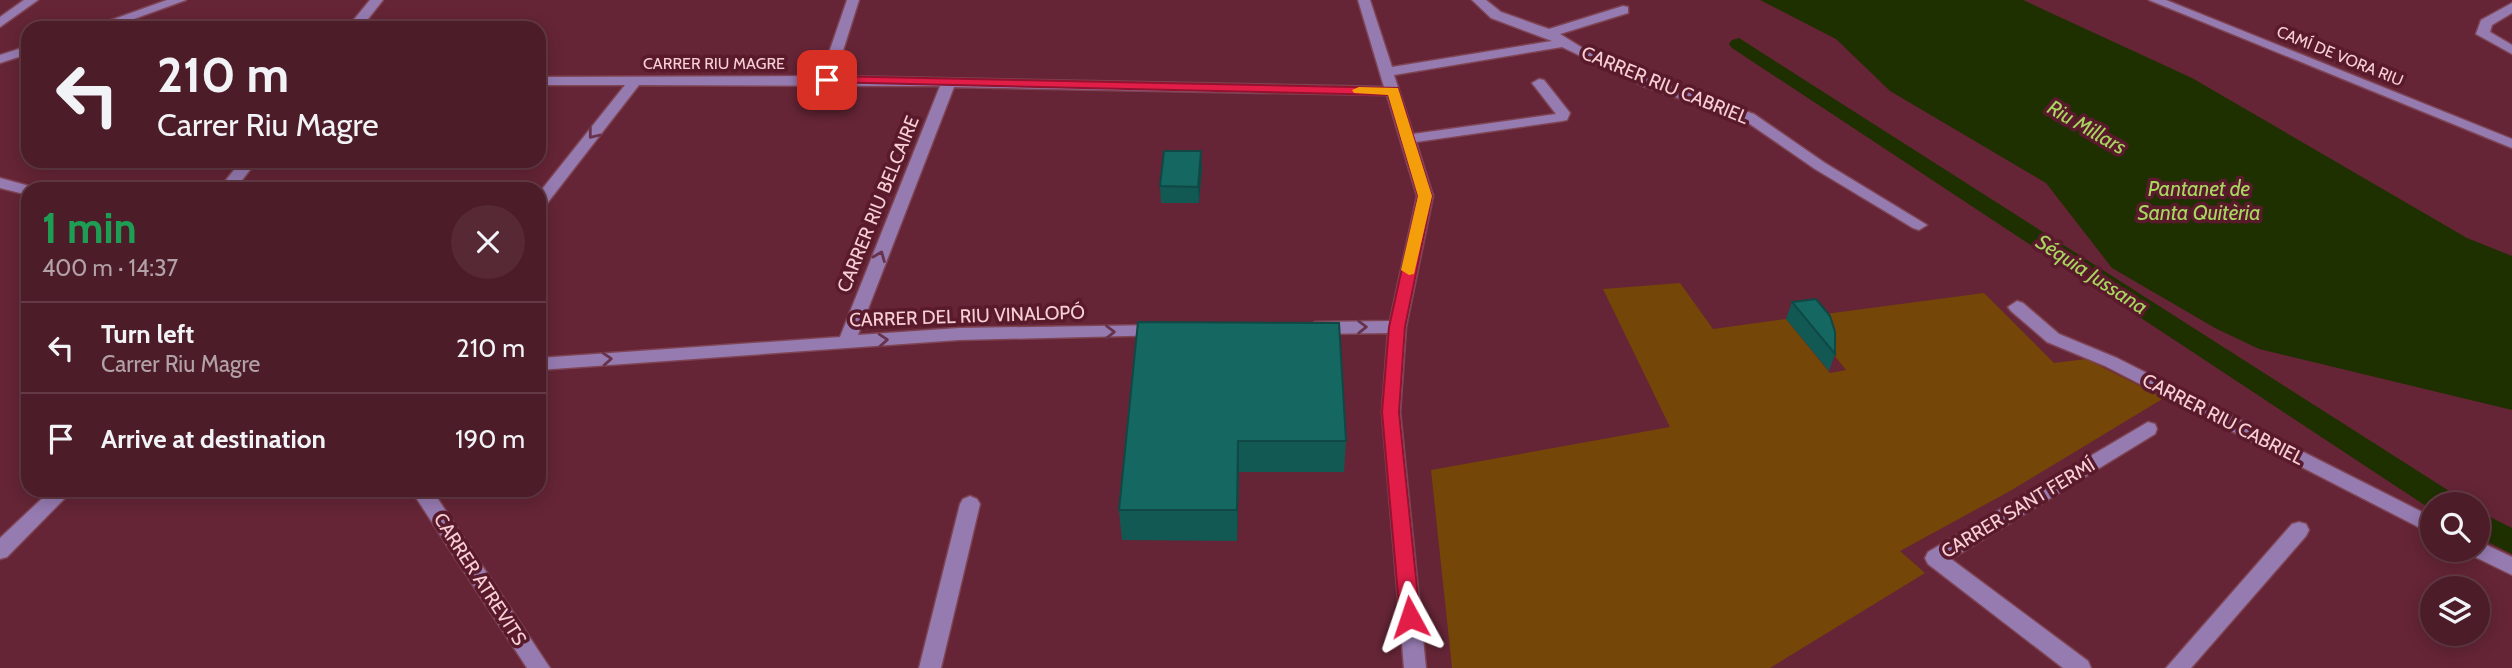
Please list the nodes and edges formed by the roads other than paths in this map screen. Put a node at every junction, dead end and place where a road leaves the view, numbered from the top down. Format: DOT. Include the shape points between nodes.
graph roads {
  1 [pos="32,0"];
  2 [pos="180,0"];
  3 [pos="377,0"];
  4 [pos="853,0"];
  5 [pos="1364,0"];
  6 [pos="1478,0"];
  7 [pos="2155,0"];
  8 [pos="2512,7"];
  9 [pos="1623,10"];
  10 [pos="117,21"];
  11 [pos="360,21"];
  12 [pos="0,23"];
  13 [pos="1549,33"];
  14 [pos="1563,43"];
  15 [pos="2512,50"];
  16 [pos="21,52"];
  17 [pos="0,60"];
  18 [pos="1387,72"];
  19 [pos="827,80"];
  20 [pos="546,81"];
  21 [pos="635,81"];
  22 [pos="949,81"];
  23 [pos="1539,83"];
  24 [pos="1393,91"];
  25 [pos="1409,139"];
  26 [pos="2512,144"];
  27 [pos="244,168"];
  28 [pos="232,182"];
  29 [pos="0,183"];
  30 [pos="21,188"];
  31 [pos="546,194"];
  32 [pos="1919,225"];
  33 [pos="2017,307"];
  34 [pos="1397,327"];
  35 [pos="1301,328"];
  36 [pos="1178,330"];
  37 [pos="845,343"];
  38 [pos="546,364"];
  39 [pos="2148,429"];
  40 [pos="56,497"];
  41 [pos="426,497"];
  42 [pos="970,504"];
  43 [pos="2420,520"];
  44 [pos="2300,530"];
  45 [pos="0,551"];
  46 [pos="2490,556"];
  47 [pos="2512,567"];
  48 [pos="539,668"];
  49 [pos="930,668"];
  50 [pos="1415,668"];
  51 [pos="2080,668"];
  52 [pos="2177,668"];
  1 -- 12 [label="street"];
  2 -- 10 [label="street"];
  3 -- 11 [label="street"];
  4 -- 19 [label="street"];
  5 -- 18 [label="street"];
  6 -- 13 [label="street, CARRER RIU CABRIEL" via="1496,15"];
  7 -- 26 [label="street, CAMÍ DE VORA RIU"];
  8 -- 15 [label="street" via="2486,23 2483,34"];
  9 -- 13 [label="street"];
  13 -- 14 [label="street, CARRER RIU CABRIEL"];
  14 -- 18 [label="street"];
  14 -- 32 [label="street, CARRER RIU CABRIEL" via="1648,83 1749,117 1829,172"];
  16 -- 17 [label="street"];
  18 -- 24 [label="street"];
  19 -- 21 [label="street, CARRER RIU MAGRE"];
  19 -- 22 [label="street, CARRER RIU MAGRE"];
  20 -- 21 [label="street, CARRER RIU MAGRE"];
  21 -- 31 [label="street, one-way"];
  22 -- 24 [label="street, CARRER RIU MAGRE"];
  37 -- 22 [label="street, CARRER RIU BELCAIRE, one-way"];
  23 -- 25 [label="street" via="1562,117"];
  24 -- 25 [label="street"];
  25 -- 34 [label="street" via="1425,196"];
  27 -- 28 [label="street"];
  29 -- 30 [label="street"];
  33 -- 43 [label="street, CARRER RIU CABRIEL" via="2053,338 2111,362"];
  35 -- 34 [label="street, one-way"];
  34 -- 50 [label="street" via="1391,412"];
  37 -- 36 [label="street, CARRER DEL RIU VINALOPÓ, one-way" via="959,334"];
  38 -- 37 [label="street, CARRER DEL RIU VINALOPÓ, one-way"];
  39 -- 51 [label="street, CARRER SANT FERMÍ" via="1935,558"];
  40 -- 45 [label="street"];
  41 -- 48 [label="street, CARRER ATREVITS"];
  42 -- 49 [label="street"];
  44 -- 52 [label="street"];
  46 -- 47 [label="street"];
}
